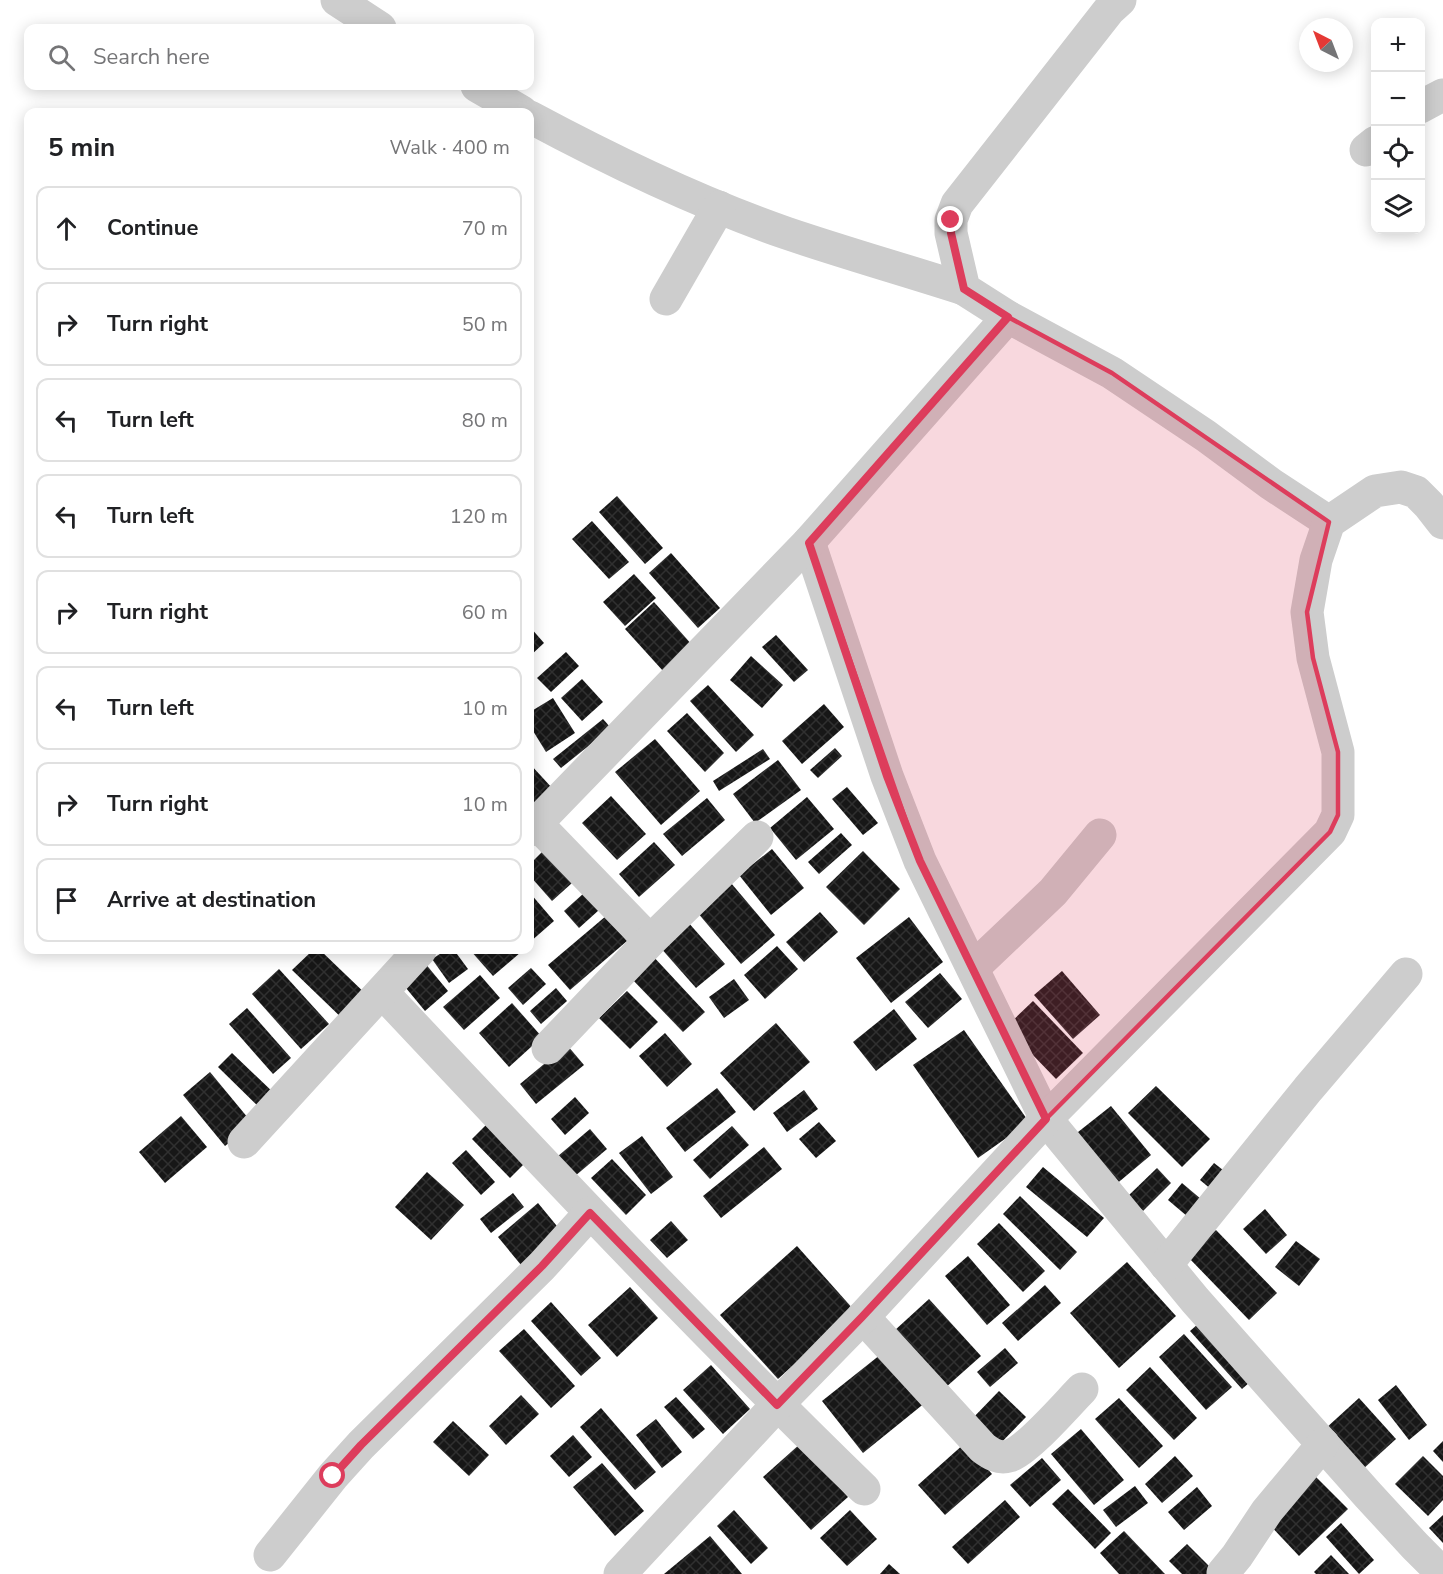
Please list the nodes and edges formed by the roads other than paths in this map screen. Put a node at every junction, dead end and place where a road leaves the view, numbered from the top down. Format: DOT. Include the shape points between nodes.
graph roads {
  1 [pos="337,0"];
  2 [pos="1120,0"];
  3 [pos="374,24"];
  4 [pos="484,90"];
  5 [pos="1443,94"];
  6 [pos="1425,104"];
  7 [pos="515,108"];
  8 [pos="534,119"];
  9 [pos="719,207"];
  10 [pos="964,289"];
  11 [pos="666,299"];
  12 [pos="1008,317"];
  13 [pos="1329,522"];
  14 [pos="1443,523"];
  15 [pos="809,543"];
  16 [pos="534,826"];
  17 [pos="534,828"];
  18 [pos="1100,835"];
  19 [pos="757,837"];
  20 [pos="650,941"];
  21 [pos="416,954"];
  22 [pos="973,968"];
  23 [pos="1406,974"];
  24 [pos="382,992"];
  25 [pos="548,1048"];
  26 [pos="1046,1119"];
  27 [pos="244,1142"];
  28 [pos="590,1213"];
  29 [pos="1166,1265"];
  30 [pos="862,1317"];
  31 [pos="1082,1389"];
  32 [pos="777,1405"];
  33 [pos="1323,1444"];
  34 [pos="864,1489"];
  35 [pos="270,1555"];
  36 [pos="1223,1573"];
  37 [pos="620,1574"];
  38 [pos="1443,1574"];
  1 -- 3 [label="street"];
  2 -- 10 [label="street" via="957,204 951,233"];
  4 -- 7 [label="street"];
  5 -- 6 [label="street"];
  8 -- 9 [label="street" via="680,192"];
  9 -- 10 [label="street"];
  9 -- 11 [label="street"];
  10 -- 12 [label="street"];
  12 -- 13 [label="street" via="1112,373"];
  12 -- 15 [label="street"];
  13 -- 14 [label="street" via="1375,490 1401,487 1416,492"];
  13 -- 26 [label="street" via="1307,612 1313,658 1338,752 1338,815 1330,832"];
  15 -- 16 [label="street"];
  15 -- 22 [label="street" via="887,776 920,861"];
  17 -- 20 [label="street"];
  18 -- 22 [label="street" via="1053,892"];
  19 -- 20 [label="street"];
  20 -- 25 [label="street"];
  21 -- 24 [label="street"];
  22 -- 26 [label="street"];
  23 -- 29 [label="street"];
  24 -- 27 [label="street"];
  24 -- 28 [label="street"];
  26 -- 29 [label="street"];
  26 -- 30 [label="street"];
  28 -- 32 [label="street"];
  28 -- 35 [label="street" via="542,1266 361,1445"];
  29 -- 33 [label="street"];
  30 -- 31 [label="street" via="983,1448 995,1456 1010,1456 1027,1446"];
  30 -- 32 [label="street"];
  32 -- 34 [label="street"];
  32 -- 37 [label="street"];
  33 -- 36 [label="street" via="1267,1511"];
  33 -- 38 [label="street"];
}
